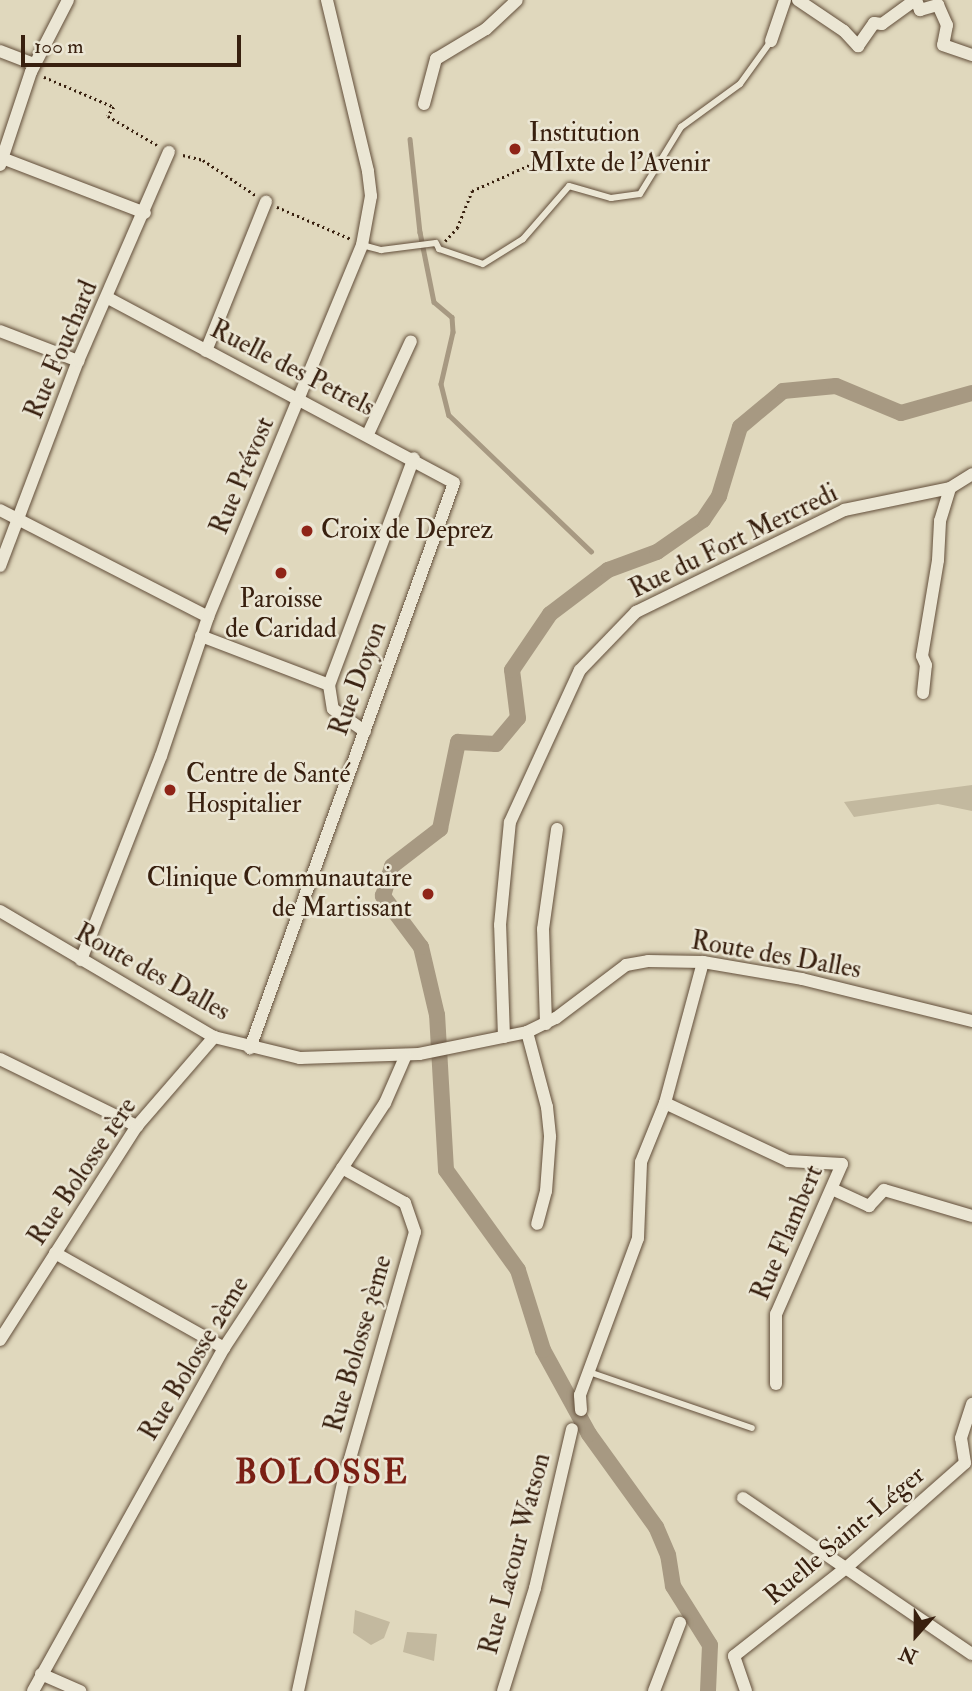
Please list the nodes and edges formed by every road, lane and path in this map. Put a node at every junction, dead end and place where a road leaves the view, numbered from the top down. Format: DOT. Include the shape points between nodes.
graph roads {
  1 [pos="68,0"];
  2 [pos="327,0"];
  3 [pos="517,0"];
  4 [pos="785,0"];
  5 [pos="798,0"];
  6 [pos="916,0"];
  7 [pos="771,41"];
  8 [pos="0,51"];
  9 [pos="972,55"];
  10 [pos="33,68"];
  11 [pos="424,104"];
  12 [pos="169,152"];
  13 [pos="547,157"];
  14 [pos="1,162"];
  15 [pos="266,202"];
  16 [pos="145,213"];
  17 [pos="362,244"];
  18 [pos="437,246"];
  19 [pos="108,298"];
  20 [pos="0,331"];
  21 [pos="411,341"];
  22 [pos="206,351"];
  23 [pos="78,361"];
  24 [pos="300,399"];
  25 [pos="368,434"];
  26 [pos="414,458"];
  27 [pos="972,474"];
  28 [pos="454,484"];
  29 [pos="950,488"];
  30 [pos="0,510"];
  31 [pos="20,520"];
  32 [pos="0,566"];
  33 [pos="208,617"];
  34 [pos="201,636"];
  35 [pos="328,685"];
  36 [pos="923,693"];
  37 [pos="365,731"];
  38 [pos="557,829"];
  39 [pos="0,911"];
  40 [pos="80,960"];
  41 [pos="704,962"];
  42 [pos="972,1021"];
  43 [pos="546,1024"];
  44 [pos="527,1032"];
  45 [pos="214,1037"];
  46 [pos="504,1037"];
  47 [pos="250,1048"];
  48 [pos="412,1054"];
  49 [pos="0,1059"];
  50 [pos="665,1103"];
  51 [pos="136,1126"];
  52 [pos="342,1168"];
  53 [pos="832,1189"];
  54 [pos="972,1216"];
  55 [pos="537,1224"];
  56 [pos="55,1252"];
  57 [pos="0,1340"];
  58 [pos="224,1348"];
  59 [pos="592,1373"];
  60 [pos="776,1384"];
  61 [pos="972,1404"];
  62 [pos="581,1410"];
  63 [pos="752,1428"];
  64 [pos="572,1429"];
  65 [pos="968,1466"];
  66 [pos="743,1498"];
  67 [pos="847,1567"];
  68 [pos="680,1623"];
  69 [pos="972,1654"];
  70 [pos="41,1674"];
  71 [pos="33,1691"];
  72 [pos="80,1691"];
  73 [pos="298,1691"];
  74 [pos="503,1691"];
  75 [pos="654,1691"];
  76 [pos="747,1691"];
  1 -- 10 [label="street"];
  2 -- 17 [label="street, Rue Prévost" via="369,171 371,196"];
  3 -- 11 [label="street" via="486,29 436,59"];
  4 -- 7 [label="street"];
  5 -- 6 [label="street" via="858,46 874,23 882,24"];
  6 -- 9 [label="street" via="920,10 938,5 947,25 943,46"];
  7 -- 18 [label="lane" via="740,83 681,127 640,194 611,198 569,186 523,239 483,264"];
  8 -- 10 [label="street"];
  10 -- 12 [label="path" via="114,107 108,116"];
  10 -- 14 [label="street"];
  12 -- 15 [label="path" via="202,160"];
  12 -- 16 [label="street, Rue Fouchard"];
  13 -- 18 [label="path" via="472,191 457,228"];
  14 -- 16 [label="street"];
  15 -- 17 [label="path"];
  15 -- 22 [label="street"];
  16 -- 19 [label="street, Rue Fouchard"];
  17 -- 18 [label="lane" via="381,250"];
  17 -- 24 [label="street, Rue Prévost"];
  19 -- 22 [label="street, Ruelle des Petrels"];
  19 -- 23 [label="street, Rue Fouchard"];
  20 -- 23 [label="street"];
  21 -- 25 [label="street"];
  22 -- 24 [label="street, Ruelle des Petrels"];
  23 -- 31 [label="street, Rue Fouchard"];
  24 -- 25 [label="street, Ruelle des Petrels"];
  24 -- 33 [label="street, Rue Prévost"];
  25 -- 26 [label="street, Ruelle des Petrels"];
  26 -- 28 [label="street, Ruelle des Petrels"];
  26 -- 35 [label="street"];
  27 -- 29 [label="street, Rue du Fort Mercredi"];
  28 -- 37 [label="street, Rue Doyon"];
  29 -- 36 [label="street" via="940,522 922,656 926,665"];
  29 -- 46 [label="street, Rue du Fort Mercredi" via="844,510 648,606 636,612 580,670 510,822 500,925"];
  30 -- 31 [label="street"];
  31 -- 32 [label="street, Rue Fouchard"];
  31 -- 33 [label="street"];
  33 -- 34 [label="street, Rue Prévost"];
  34 -- 35 [label="street"];
  34 -- 40 [label="street, Rue Prévost" via="162,756"];
  35 -- 37 [label="street" via="333,709"];
  37 -- 47 [label="street, Rue Doyon"];
  38 -- 43 [label="street" via="543,929"];
  39 -- 40 [label="street, Route des Dalles"];
  40 -- 45 [label="street, Route des Dalles"];
  41 -- 42 [label="street, Route des Dalles" via="802,979"];
  41 -- 43 [label="street, Route des Dalles" via="626,965"];
  41 -- 50 [label="street"];
  43 -- 44 [label="street, Route des Dalles"];
  44 -- 46 [label="street, Route des Dalles"];
  44 -- 55 [label="street" via="550,1137 546,1191"];
  45 -- 47 [label="street, Route des Dalles"];
  45 -- 51 [label="street, Rue Bolosse 1ère"];
  46 -- 48 [label="street, Route des Dalles"];
  47 -- 48 [label="street, Route des Dalles" via="300,1058"];
  48 -- 52 [label="street, Rue Bolosse 2ème"];
  49 -- 51 [label="street"];
  50 -- 53 [label="street, Rue Flambert" via="788,1161 842,1164"];
  50 -- 59 [label="street" via="641,1162 638,1238"];
  51 -- 56 [label="street, Rue Bolosse 1ère"];
  52 -- 58 [label="street, Rue Bolosse 2ème"];
  52 -- 73 [label="street, Rue Bolosse 3ème" via="405,1203 415,1232 343,1483"];
  53 -- 54 [label="street" via="869,1206 884,1190"];
  53 -- 60 [label="street, Rue Flambert" via="776,1314"];
  56 -- 57 [label="street, Rue Bolosse 1ère"];
  56 -- 58 [label="street"];
  58 -- 70 [label="street, Rue Bolosse 2ème"];
  59 -- 62 [label="street" via="580,1395"];
  59 -- 63 [label="lane"];
  61 -- 65 [label="street, Ruelle Saint-Léger" via="961,1438"];
  64 -- 74 [label="street, Rue Lacour Watson" via="535,1588"];
  65 -- 67 [label="street, Ruelle Saint-Léger"];
  66 -- 67 [label="street"];
  67 -- 69 [label="street"];
  67 -- 76 [label="street, Ruelle Saint-Léger" via="734,1656"];
  68 -- 75 [label="street"];
  70 -- 71 [label="street, Rue Bolosse 2ème"];
  70 -- 72 [label="street"];
}
